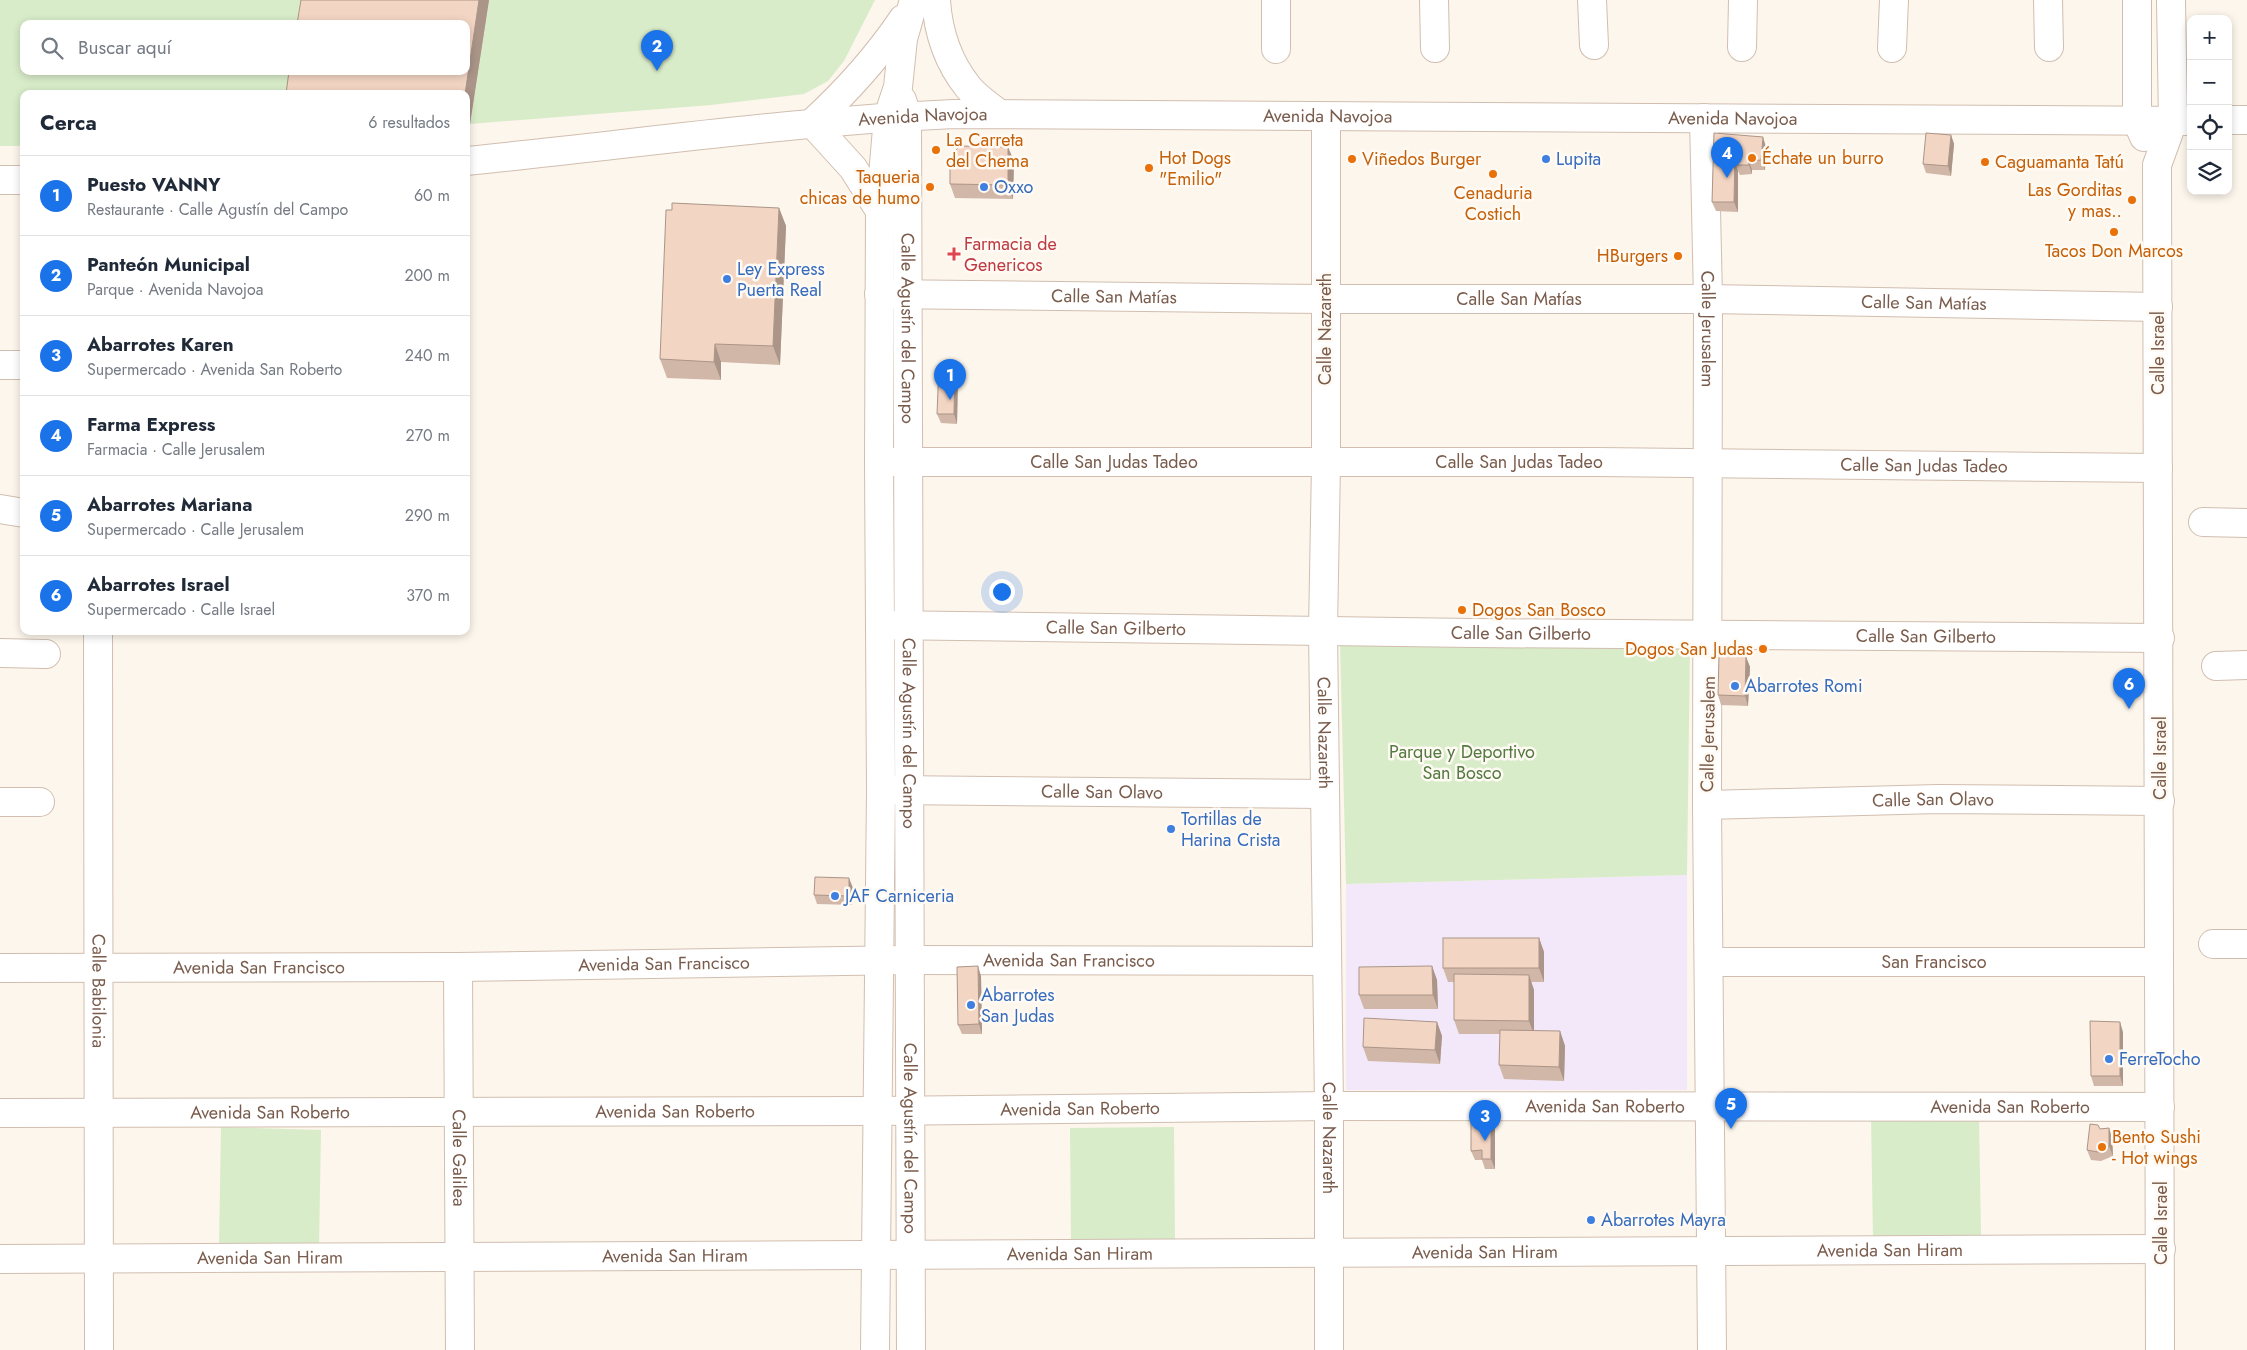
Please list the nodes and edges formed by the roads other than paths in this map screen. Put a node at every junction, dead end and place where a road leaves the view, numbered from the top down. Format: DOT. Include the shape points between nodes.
graph roads {
  1 [pos="1276,0"];
  2 [pos="1434,0"];
  3 [pos="1592,0"];
  4 [pos="1743,0"];
  5 [pos="1894,0"];
  6 [pos="2048,0"];
  7 [pos="2137,0"];
  8 [pos="2172,0"];
  9 [pos="921,2"];
  10 [pos="1594,45"];
  11 [pos="1742,47"];
  12 [pos="1435,48"];
  13 [pos="1892,48"];
  14 [pos="2049,48"];
  15 [pos="1276,49"];
  16 [pos="998,113"];
  17 [pos="897,117"];
  18 [pos="1326,117"];
  19 [pos="1704,118"];
  20 [pos="2232,120"];
  21 [pos="2247,120"];
  22 [pos="2137,121"];
  23 [pos="2182,121"];
  24 [pos="812,123"];
  25 [pos="470,161"];
  26 [pos="2158,165"];
  27 [pos="0,180"];
  28 [pos="20,180"];
  29 [pos="880,211"];
  30 [pos="907,293"];
  31 [pos="879,294"];
  32 [pos="1325,299"];
  33 [pos="1708,299"];
  34 [pos="2158,306"];
  35 [pos="0,365"];
  36 [pos="20,366"];
  37 [pos="909,461"];
  38 [pos="879,462"];
  39 [pos="1708,463"];
  40 [pos="1326,464"];
  41 [pos="2158,468"];
  42 [pos="0,509"];
  43 [pos="20,512"];
  44 [pos="2203,522"];
  45 [pos="2247,523"];
  46 [pos="894,624"];
  47 [pos="1323,630"];
  48 [pos="1709,633"];
  49 [pos="98,635"];
  50 [pos="2160,638"];
  51 [pos="0,653"];
  52 [pos="46,654"];
  53 [pos="2247,665"];
  54 [pos="2216,666"];
  55 [pos="908,789"];
  56 [pos="881,791"];
  57 [pos="1325,794"];
  58 [pos="2160,801"];
  59 [pos="0,802"];
  60 [pos="40,802"];
  61 [pos="1707,805"];
  62 [pos="2213,944"];
  63 [pos="2247,944"];
  64 [pos="878,960"];
  65 [pos="911,960"];
  66 [pos="1326,962"];
  67 [pos="1709,962"];
  68 [pos="2159,962"];
  69 [pos="458,967"];
  70 [pos="0,968"];
  71 [pos="98,968"];
  72 [pos="1329,1106"];
  73 [pos="1710,1106"];
  74 [pos="2160,1107"];
  75 [pos="877,1110"];
  76 [pos="912,1110"];
  77 [pos="461,1111"];
  78 [pos="98,1112"];
  79 [pos="0,1113"];
  80 [pos="2161,1249"];
  81 [pos="1709,1250"];
  82 [pos="1329,1252"];
  83 [pos="876,1255"];
  84 [pos="911,1255"];
  85 [pos="100,1258"];
  86 [pos="460,1258"];
  87 [pos="0,1259"];
  88 [pos="99,1350"];
  89 [pos="460,1350"];
  90 [pos="875,1350"];
  91 [pos="911,1350"];
  92 [pos="1329,1350"];
  93 [pos="1712,1350"];
  94 [pos="2160,1350"];
  1 -- 15 [label="street"];
  2 -- 12 [label="street"];
  3 -- 10 [label="street"];
  4 -- 11 [label="street"];
  5 -- 13 [label="street"];
  6 -- 14 [label="street"];
  7 -- 22 [label="street"];
  8 -- 23 [label="street, Calle Israel"];
  9 -- 16 [label="street" via="937,18 948,55 969,88"];
  9 -- 17 [label="street" via="903,39"];
  9 -- 24 [label="street" via="867,69"];
  16 -- 17 [label="street, Avenida Navojoa"];
  16 -- 18 [label="street, Avenida Navojoa"];
  17 -- 24 [label="street, Avenida Navojoa"];
  17 -- 29 [label="street, Calle Agustín del Campo"];
  17 -- 30 [label="street, Calle Agustín del Campo"];
  18 -- 19 [label="street, Avenida Navojoa"];
  18 -- 32 [label="street, Calle Nazareth"];
  19 -- 22 [label="street, Avenida Navojoa"];
  19 -- 33 [label="street, Calle Jerusalem"];
  20 -- 21 [label="street"];
  22 -- 23 [label="street, Avenida Navojoa"];
  22 -- 26 [label="street, Calle Israel"];
  23 -- 26 [label="street, Calle Israel"];
  24 -- 25 [label="street, Avenida Navojoa"];
  24 -- 29 [label="street" via="853,168"];
  26 -- 34 [label="street, Calle Israel"];
  27 -- 28 [label="street"];
  29 -- 31 [label="street, Calle Agustín del Campo"];
  30 -- 31 [label="street, Calle San Matías"];
  30 -- 32 [label="street, Calle San Matías"];
  30 -- 37 [label="street, Calle Agustín del Campo"];
  31 -- 38 [label="street, Calle Agustín del Campo"];
  32 -- 33 [label="street, Calle San Matías"];
  32 -- 40 [label="street, Calle Nazareth"];
  33 -- 34 [label="street, Calle San Matías"];
  33 -- 39 [label="street, Calle Jerusalem"];
  34 -- 41 [label="street, Calle Israel"];
  35 -- 36 [label="street"];
  37 -- 38 [label="street, Calle San Judas Tadeo"];
  37 -- 40 [label="street, Calle San Judas Tadeo"];
  37 -- 46 [label="street, Calle Agustín del Campo"];
  38 -- 46 [label="street, Calle Agustín del Campo"];
  39 -- 40 [label="street, Calle San Judas Tadeo"];
  39 -- 41 [label="street, Calle San Judas Tadeo"];
  39 -- 48 [label="street, Calle Jerusalem"];
  40 -- 47 [label="street, Calle Nazareth"];
  41 -- 50 [label="street, Calle Israel"];
  42 -- 43 [label="street"];
  44 -- 45 [label="street"];
  46 -- 47 [label="street, Calle San Gilberto"];
  46 -- 55 [label="street, Calle Agustín del Campo"];
  46 -- 56 [label="street, Calle Agustín del Campo"];
  47 -- 48 [label="street, Calle San Gilberto"];
  47 -- 57 [label="street, Calle Nazareth"];
  48 -- 50 [label="street, Calle San Gilberto"];
  48 -- 61 [label="street, Calle Jerusalem"];
  49 -- 71 [label="street, Calle Babilonia"];
  50 -- 58 [label="street, Calle Israel"];
  51 -- 52 [label="street"];
  53 -- 54 [label="street"];
  55 -- 56 [label="street, Calle San Olavo"];
  55 -- 57 [label="street, Calle San Olavo"];
  55 -- 65 [label="street, Calle Agustín del Campo"];
  56 -- 64 [label="street, Calle Agustín del Campo"];
  57 -- 66 [label="street, Calle Nazareth"];
  58 -- 61 [label="street, Calle San Olavo" via="1938,799"];
  58 -- 68 [label="street, Calle Israel"];
  59 -- 60 [label="street"];
  61 -- 67 [label="street, Calle Jerusalem"];
  62 -- 63 [label="street"];
  64 -- 65 [label="street, Avenida San Francisco"];
  64 -- 69 [label="street, Avenida San Francisco"];
  64 -- 75 [label="street, Calle Agustín del Campo"];
  65 -- 66 [label="street, Avenida San Francisco"];
  65 -- 76 [label="street, Calle Agustín del Campo"];
  66 -- 72 [label="street, Calle Nazareth"];
  67 -- 68 [label="street, San Francisco"];
  67 -- 73 [label="street, Calle Jerusalem"];
  68 -- 74 [label="street, Calle Israel"];
  69 -- 71 [label="street, Avenida San Francisco"];
  69 -- 77 [label="street, Calle Galilea"];
  70 -- 71 [label="street, Avenida San Francisco"];
  71 -- 78 [label="street, Calle Babilonia"];
  72 -- 73 [label="street, Avenida San Roberto"];
  72 -- 76 [label="street, Avenida San Roberto"];
  72 -- 82 [label="street, Calle Nazareth"];
  73 -- 74 [label="street, Avenida San Roberto"];
  73 -- 81 [label="street, Calle Jerusalem"];
  74 -- 80 [label="street, Calle Israel"];
  75 -- 76 [label="street, Avenida San Roberto"];
  75 -- 77 [label="street, Avenida San Roberto"];
  75 -- 83 [label="street, Calle Agustín del Campo"];
  76 -- 84 [label="street, Calle Agustín del Campo"];
  77 -- 78 [label="street, Avenida San Roberto"];
  77 -- 86 [label="street, Calle Galilea"];
  78 -- 79 [label="street, Avenida San Roberto"];
  78 -- 85 [label="street, Calle Babilonia"];
  80 -- 81 [label="street, Avenida San Hiram"];
  80 -- 94 [label="street, Calle Israel"];
  81 -- 82 [label="street, Avenida San Hiram"];
  81 -- 93 [label="street, Calle Jerusalem"];
  82 -- 84 [label="street, Avenida San Hiram"];
  82 -- 92 [label="street, Calle Nazareth"];
  83 -- 84 [label="street, Avenida San Hiram"];
  83 -- 86 [label="street, Avenida San Hiram"];
  83 -- 90 [label="street, Calle Agustín del Campo"];
  84 -- 91 [label="street, Calle Agustín del Campo"];
  85 -- 86 [label="street, Avenida San Hiram"];
  85 -- 87 [label="street, Avenida San Hiram"];
  85 -- 88 [label="street, Calle Babilonia"];
  86 -- 89 [label="street, Calle Galilea"];
}
